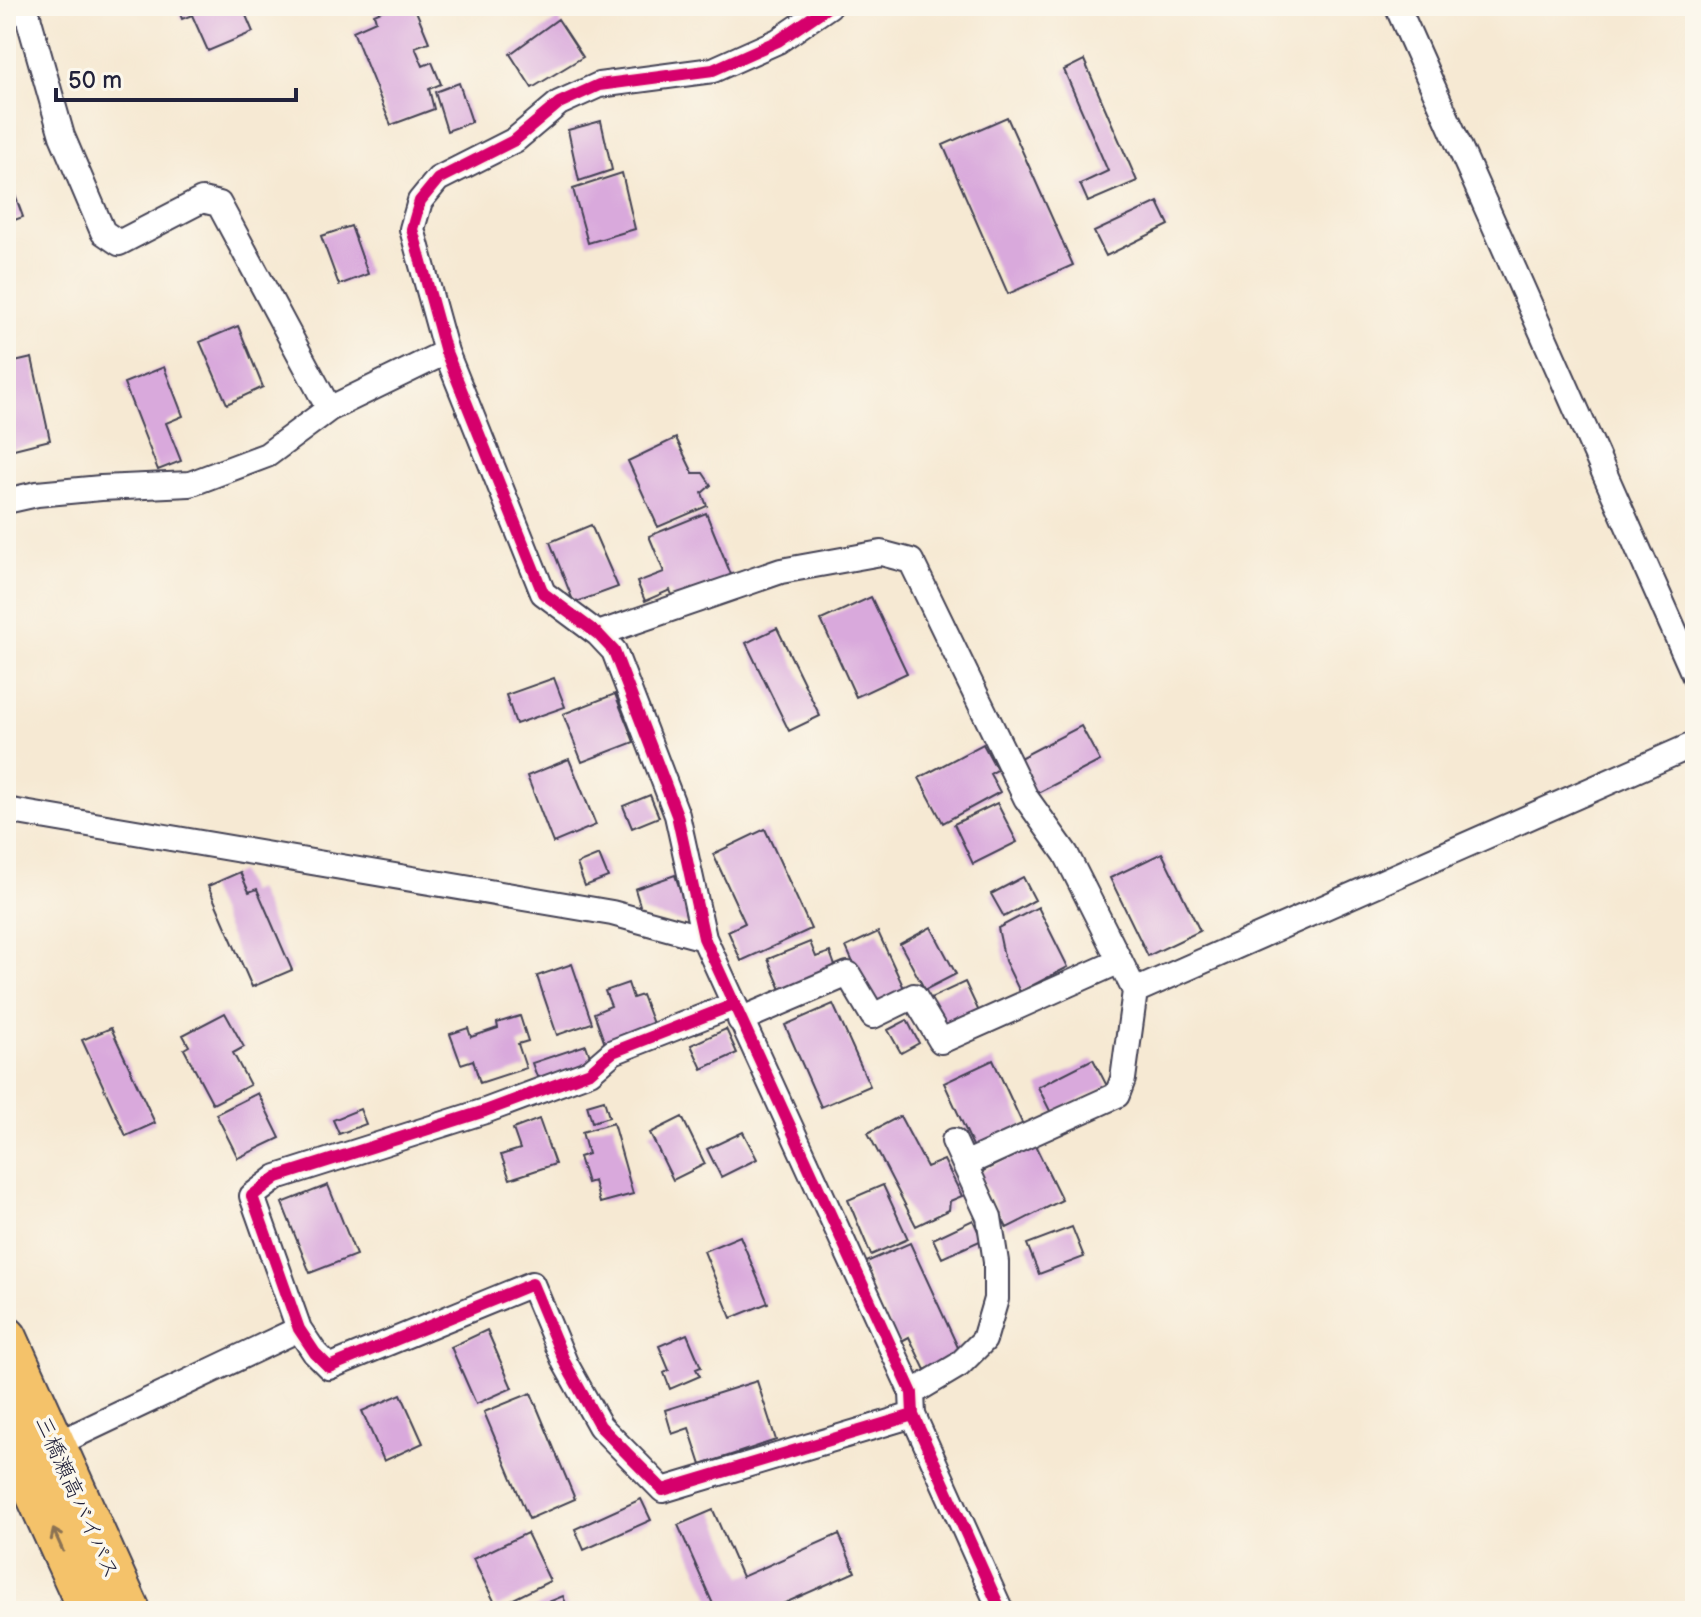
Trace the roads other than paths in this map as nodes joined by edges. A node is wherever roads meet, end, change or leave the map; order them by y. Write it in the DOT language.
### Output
graph roads {
  1 [pos="829,6"];
  2 [pos="1397,6"];
  3 [pos="28,7"];
  4 [pos="446,352"];
  5 [pos="329,409"];
  6 [pos="6,501"];
  7 [pos="598,634"];
  8 [pos="1695,677"];
  9 [pos="1695,744"];
  10 [pos="6,810"];
  11 [pos="704,938"];
  12 [pos="1120,961"];
  13 [pos="1135,991"];
  14 [pos="736,1012"];
  15 [pos="954,1141"];
  16 [pos="965,1164"];
  17 [pos="299,1329"];
  18 [pos="6,1338"];
  19 [pos="912,1404"];
  20 [pos="22,1451"];
  21 [pos="90,1611"];
  22 [pos="129,1611"];
  23 [pos="1001,1611"];
  1 -- 4 [label="street"];
  2 -- 8 [label="street"];
  3 -- 5 [label="street"];
  4 -- 5 [label="street"];
  4 -- 7 [label="street"];
  5 -- 6 [label="street"];
  7 -- 11 [label="street"];
  7 -- 12 [label="street"];
  9 -- 13 [label="street"];
  10 -- 11 [label="street"];
  11 -- 14 [label="street"];
  12 -- 13 [label="street"];
  12 -- 14 [label="street"];
  13 -- 16 [label="street"];
  14 -- 17 [label="street"];
  14 -- 19 [label="street"];
  15 -- 16 [label="street"];
  16 -- 19 [label="street"];
  17 -- 19 [label="street"];
  17 -- 20 [label="street"];
  18 -- 20 [label="highway, 三橋瀬高バイパス"];
  19 -- 23 [label="street"];
  21 -- 20 [label="highway, 三橋瀬高バイパス, one-way"];
  20 -- 22 [label="highway, 三橋瀬高バイパス"];
}
